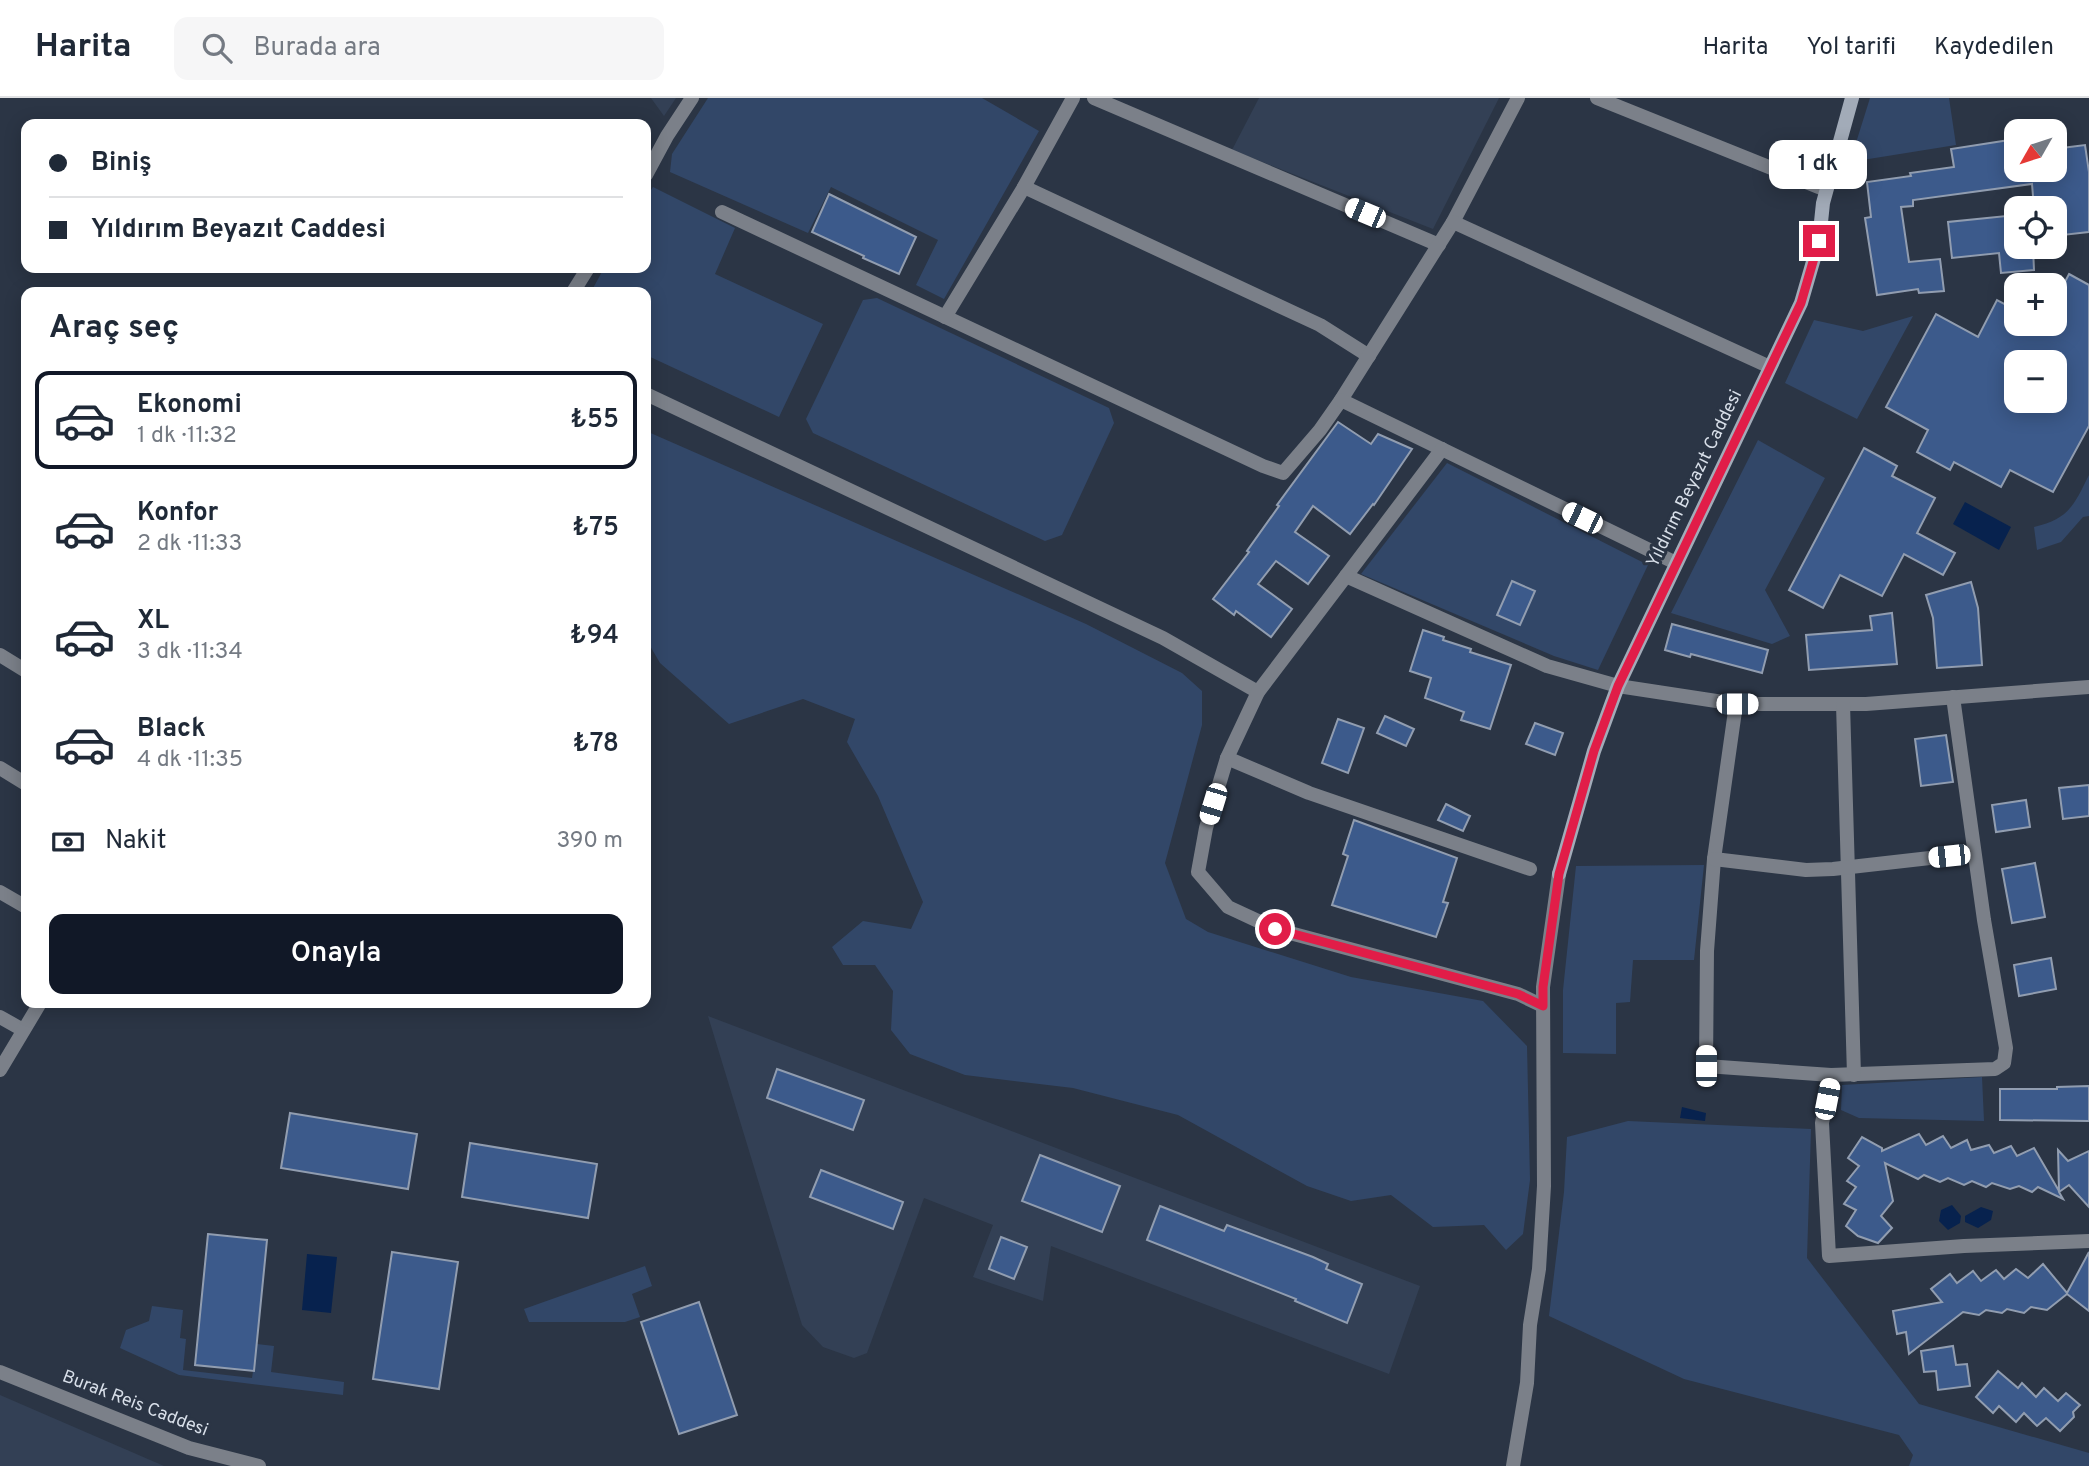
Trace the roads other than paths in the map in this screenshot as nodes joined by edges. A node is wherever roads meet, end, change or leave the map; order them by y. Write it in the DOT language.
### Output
graph roads {
  1 [pos="692,98"];
  2 [pos="1073,98"];
  3 [pos="1094,98"];
  4 [pos="1518,98"];
  5 [pos="1597,98"];
  6 [pos="1852,98"];
  7 [pos="651,166"];
  8 [pos="1024,187"];
  9 [pos="1826,190"];
  10 [pos="722,212"];
  11 [pos="1453,222"];
  12 [pos="1439,245"];
  13 [pos="945,317"];
  14 [pos="1369,356"];
  15 [pos="1770,367"];
  16 [pos="651,396"];
  17 [pos="1341,400"];
  18 [pos="1442,449"];
  19 [pos="1676,564"];
  20 [pos="1346,576"];
  21 [pos="0,656"];
  22 [pos="21,668"];
  23 [pos="1618,686"];
  24 [pos="2089,687"];
  25 [pos="1258,692"];
  26 [pos="1953,697"];
  27 [pos="1737,704"];
  28 [pos="1843,704"];
  29 [pos="1227,758"];
  30 [pos="0,768"];
  31 [pos="21,780"];
  32 [pos="1974,853"];
  33 [pos="1714,859"];
  34 [pos="1848,867"];
  35 [pos="1530,869"];
  36 [pos="0,892"];
  37 [pos="21,904"];
  38 [pos="1543,1006"];
  39 [pos="37,1008"];
  40 [pos="0,1017"];
  41 [pos="23,1030"];
  42 [pos="0,1070"];
  43 [pos="1831,1074"];
  44 [pos="1854,1074"];
  45 [pos="2089,1241"];
  46 [pos="0,1372"];
  47 [pos="259,1466"];
  48 [pos="1513,1466"];
  1 -- 7 [label="street"];
  2 -- 8 [label="street"];
  3 -- 12 [label="street"];
  4 -- 11 [label="street"];
  5 -- 9 [label="street"];
  6 -- 9 [label="street, Yıldırım Beyazıt Caddesi"];
  8 -- 13 [label="street"];
  8 -- 14 [label="street"];
  9 -- 15 [label="street, Yıldırım Beyazıt Caddesi"];
  10 -- 13 [label="street"];
  11 -- 12 [label="street"];
  11 -- 15 [label="street"];
  12 -- 14 [label="street"];
  13 -- 17 [label="street"];
  14 -- 17 [label="street"];
  15 -- 19 [label="street, Yıldırım Beyazıt Caddesi"];
  16 -- 25 [label="street"];
  17 -- 18 [label="street"];
  18 -- 19 [label="street"];
  18 -- 20 [label="street"];
  19 -- 23 [label="street, Yıldırım Beyazıt Caddesi"];
  20 -- 23 [label="street"];
  20 -- 25 [label="street"];
  21 -- 22 [label="street"];
  23 -- 27 [label="street"];
  23 -- 38 [label="street, Yıldırım Beyazıt Caddesi"];
  24 -- 26 [label="street"];
  25 -- 29 [label="street"];
  26 -- 28 [label="street"];
  26 -- 32 [label="street"];
  27 -- 28 [label="street"];
  27 -- 33 [label="street"];
  28 -- 34 [label="street"];
  29 -- 35 [label="street"];
  29 -- 38 [label="street"];
  30 -- 31 [label="street"];
  32 -- 34 [label="street"];
  32 -- 44 [label="street"];
  33 -- 34 [label="street"];
  33 -- 43 [label="street"];
  34 -- 44 [label="street"];
  36 -- 37 [label="street"];
  38 -- 48 [label="street"];
  39 -- 41 [label="street"];
  40 -- 41 [label="street"];
  41 -- 42 [label="street"];
  43 -- 44 [label="street"];
  43 -- 45 [label="street"];
  46 -- 47 [label="street, Burak Reis Caddesi"];
}
